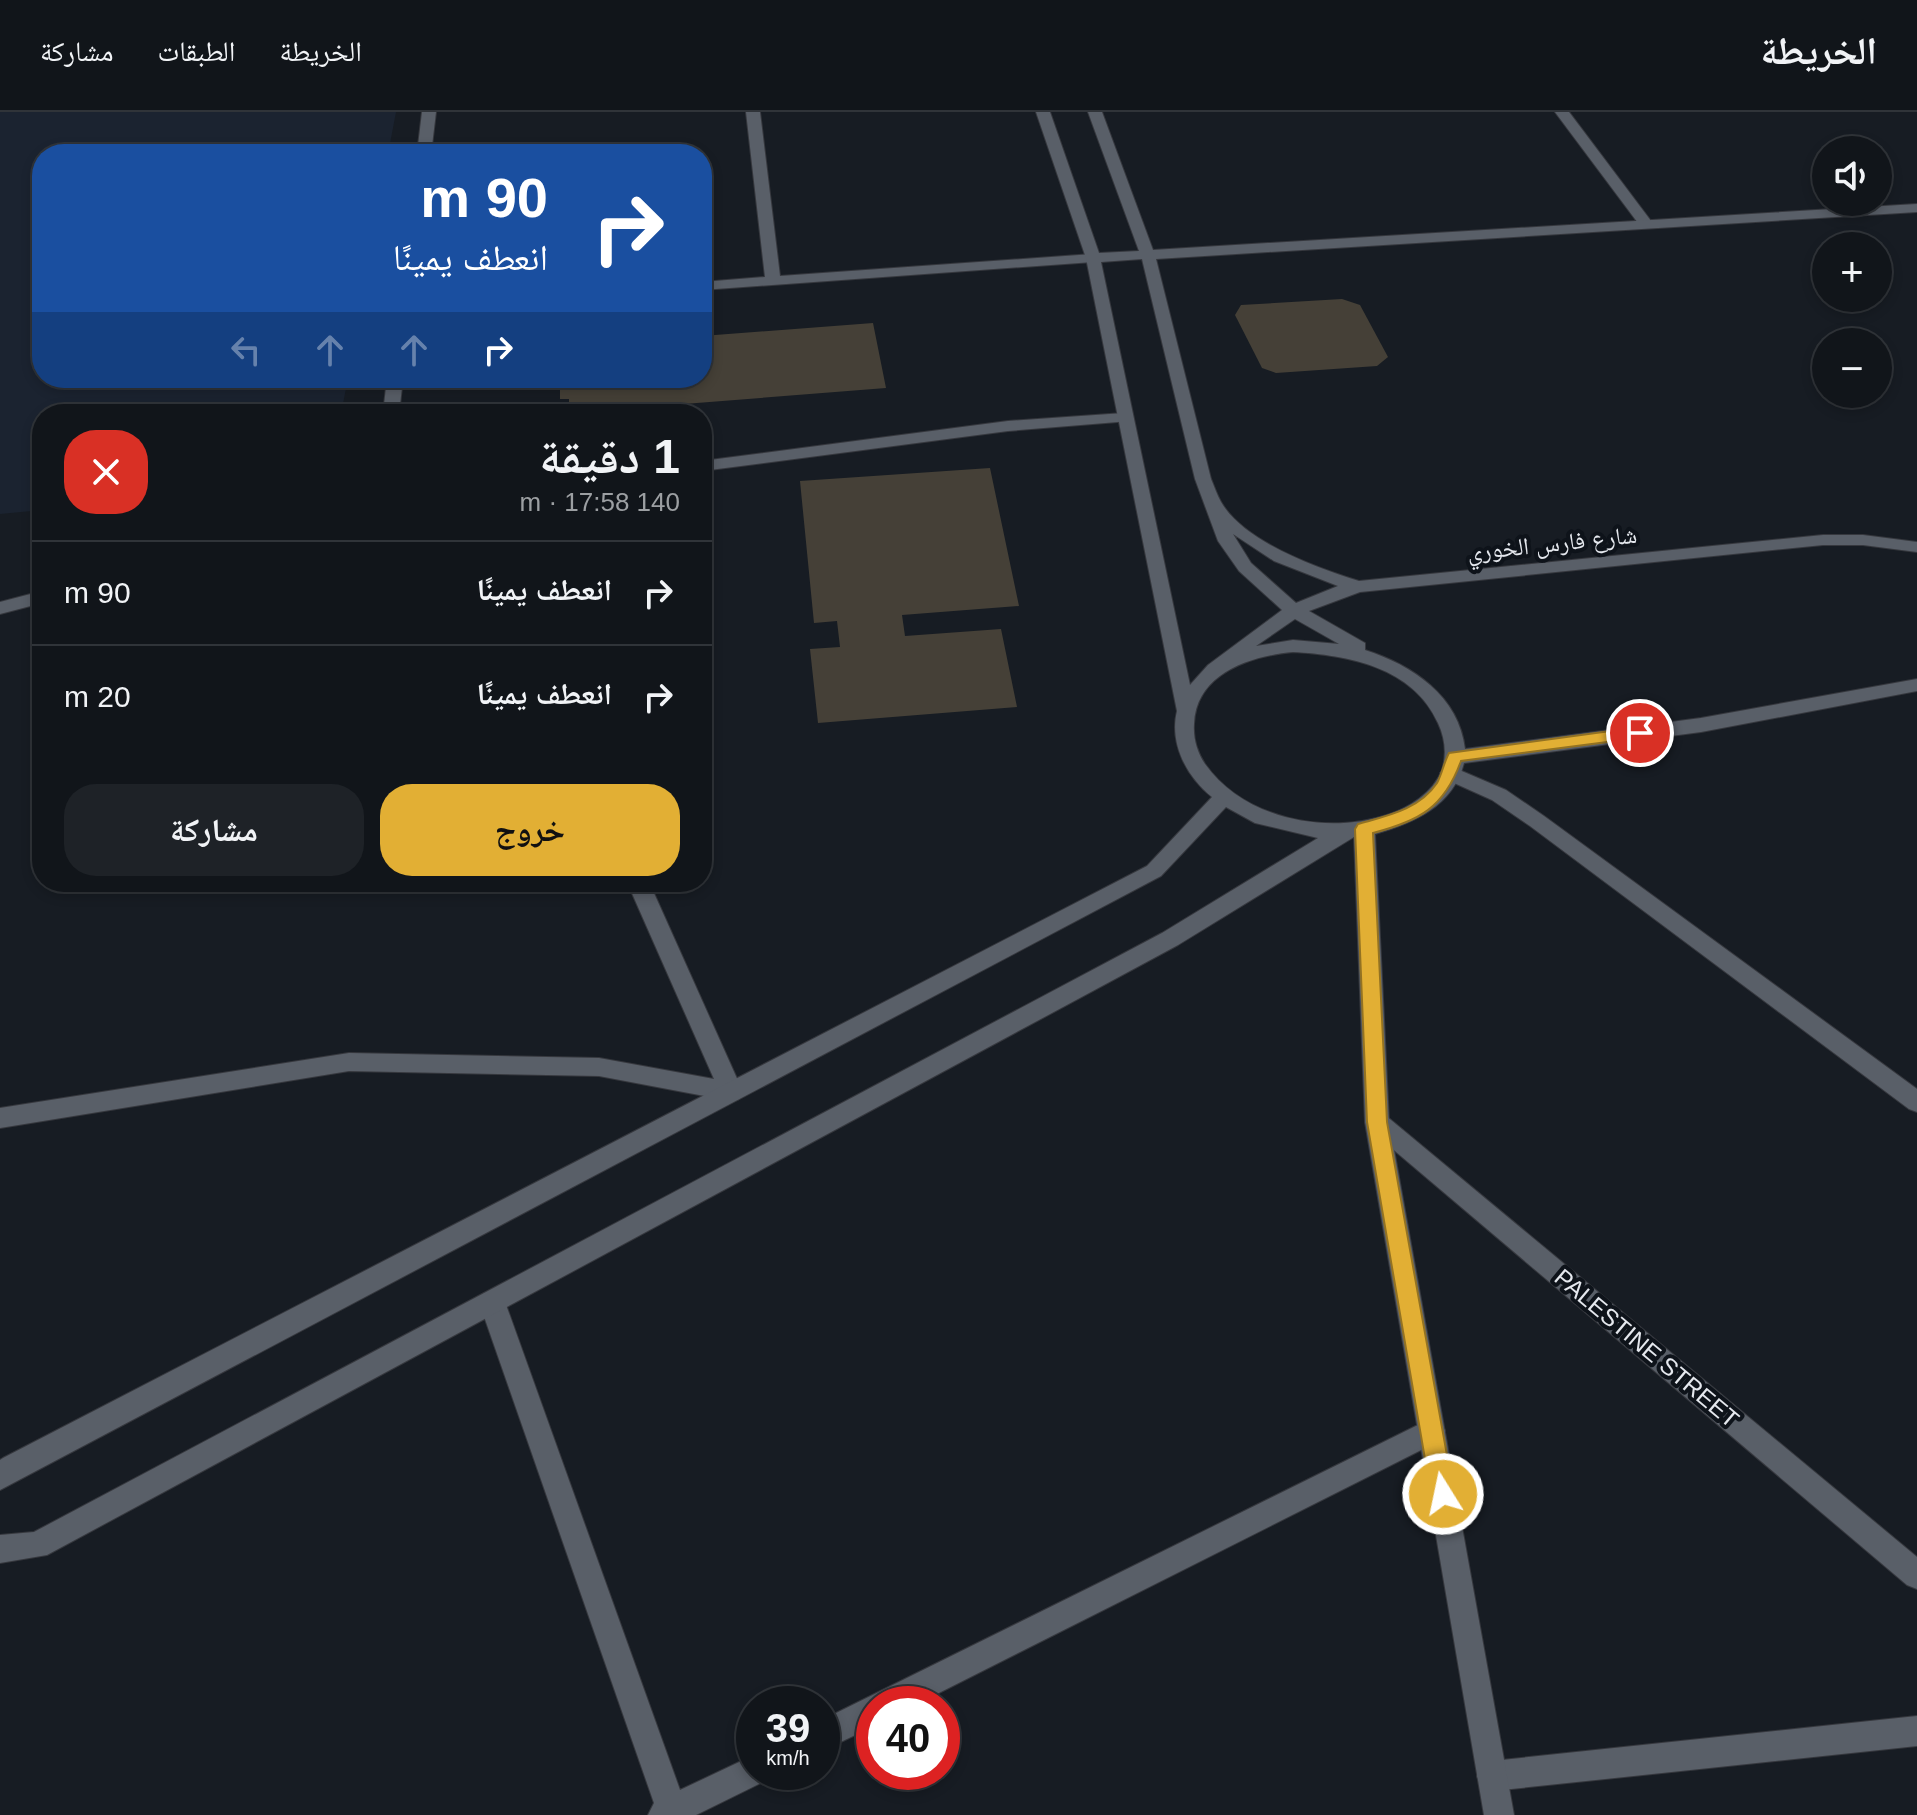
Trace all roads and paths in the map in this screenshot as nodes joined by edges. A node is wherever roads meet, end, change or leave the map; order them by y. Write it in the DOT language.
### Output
graph roads {
  1 [pos="429,112"];
  2 [pos="753,112"];
  3 [pos="1043,112"];
  4 [pos="1095,112"];
  5 [pos="1562,112"];
  6 [pos="425,144"];
  7 [pos="1917,208"];
  8 [pos="1646,224"];
  9 [pos="1148,255"];
  10 [pos="1093,258"];
  11 [pos="773,280"];
  12 [pos="712,285"];
  13 [pos="1124,418"];
  14 [pos="712,465"];
  15 [pos="1209,500"];
  16 [pos="1917,547"];
  17 [pos="1360,586"];
  18 [pos="32,600"];
  19 [pos="0,608"];
  20 [pos="1292,609"];
  21 [pos="1387,664"];
  22 [pos="1215,669"];
  23 [pos="1917,685"];
  24 [pos="1185,709"];
  25 [pos="1452,765"];
  26 [pos="1225,796"];
  27 [pos="1354,830"];
  28 [pos="642,892"];
  29 [pos="731,1092"];
  30 [pos="1917,1102"];
  31 [pos="0,1118"];
  32 [pos="1377,1122"];
  33 [pos="492,1302"];
  34 [pos="1432,1431"];
  35 [pos="0,1477"];
  36 [pos="0,1549"];
  37 [pos="1917,1575"];
  38 [pos="922,1686"];
  39 [pos="1917,1731"];
  40 [pos="1492,1776"];
  41 [pos="736,1779"];
  42 [pos="670,1813"];
  43 [pos="1499,1815"];
  1 -- 6 [label="street"];
  2 -- 11 [label="street"];
  3 -- 10 [label="street"];
  4 -- 9 [label="street"];
  5 -- 8 [label="street"];
  7 -- 8 [label="street"];
  8 -- 9 [label="street"];
  9 -- 10 [label="street"];
  9 -- 15 [label="street"];
  10 -- 11 [label="street"];
  10 -- 13 [label="street"];
  11 -- 12 [label="street"];
  13 -- 14 [label="street"];
  13 -- 24 [label="street"];
  15 -- 17 [label="street"];
  15 -- 20 [label="street"];
  16 -- 17 [label="street, شارع فارس الخوري"];
  17 -- 20 [label="street, شارع فارس الخوري"];
  18 -- 19 [label="street"];
  20 -- 21 [label="street"];
  20 -- 22 [label="street, شارع فارس الخوري"];
  21 -- 22 [label="street"];
  21 -- 25 [label="street"];
  22 -- 24 [label="street"];
  23 -- 25 [label="street"];
  24 -- 26 [label="street"];
  25 -- 27 [label="street"];
  25 -- 30 [label="street"];
  26 -- 27 [label="street"];
  26 -- 29 [label="street"];
  27 -- 32 [label="street"];
  27 -- 33 [label="street"];
  28 -- 29 [label="street"];
  29 -- 31 [label="street"];
  29 -- 35 [label="street"];
  32 -- 34 [label="street"];
  32 -- 37 [label="street, PALESTINE STREET"];
  33 -- 36 [label="street"];
  33 -- 42 [label="street"];
  34 -- 38 [label="street"];
  34 -- 40 [label="street"];
  39 -- 40 [label="street"];
  40 -- 43 [label="street"];
  41 -- 42 [label="street"];
}
